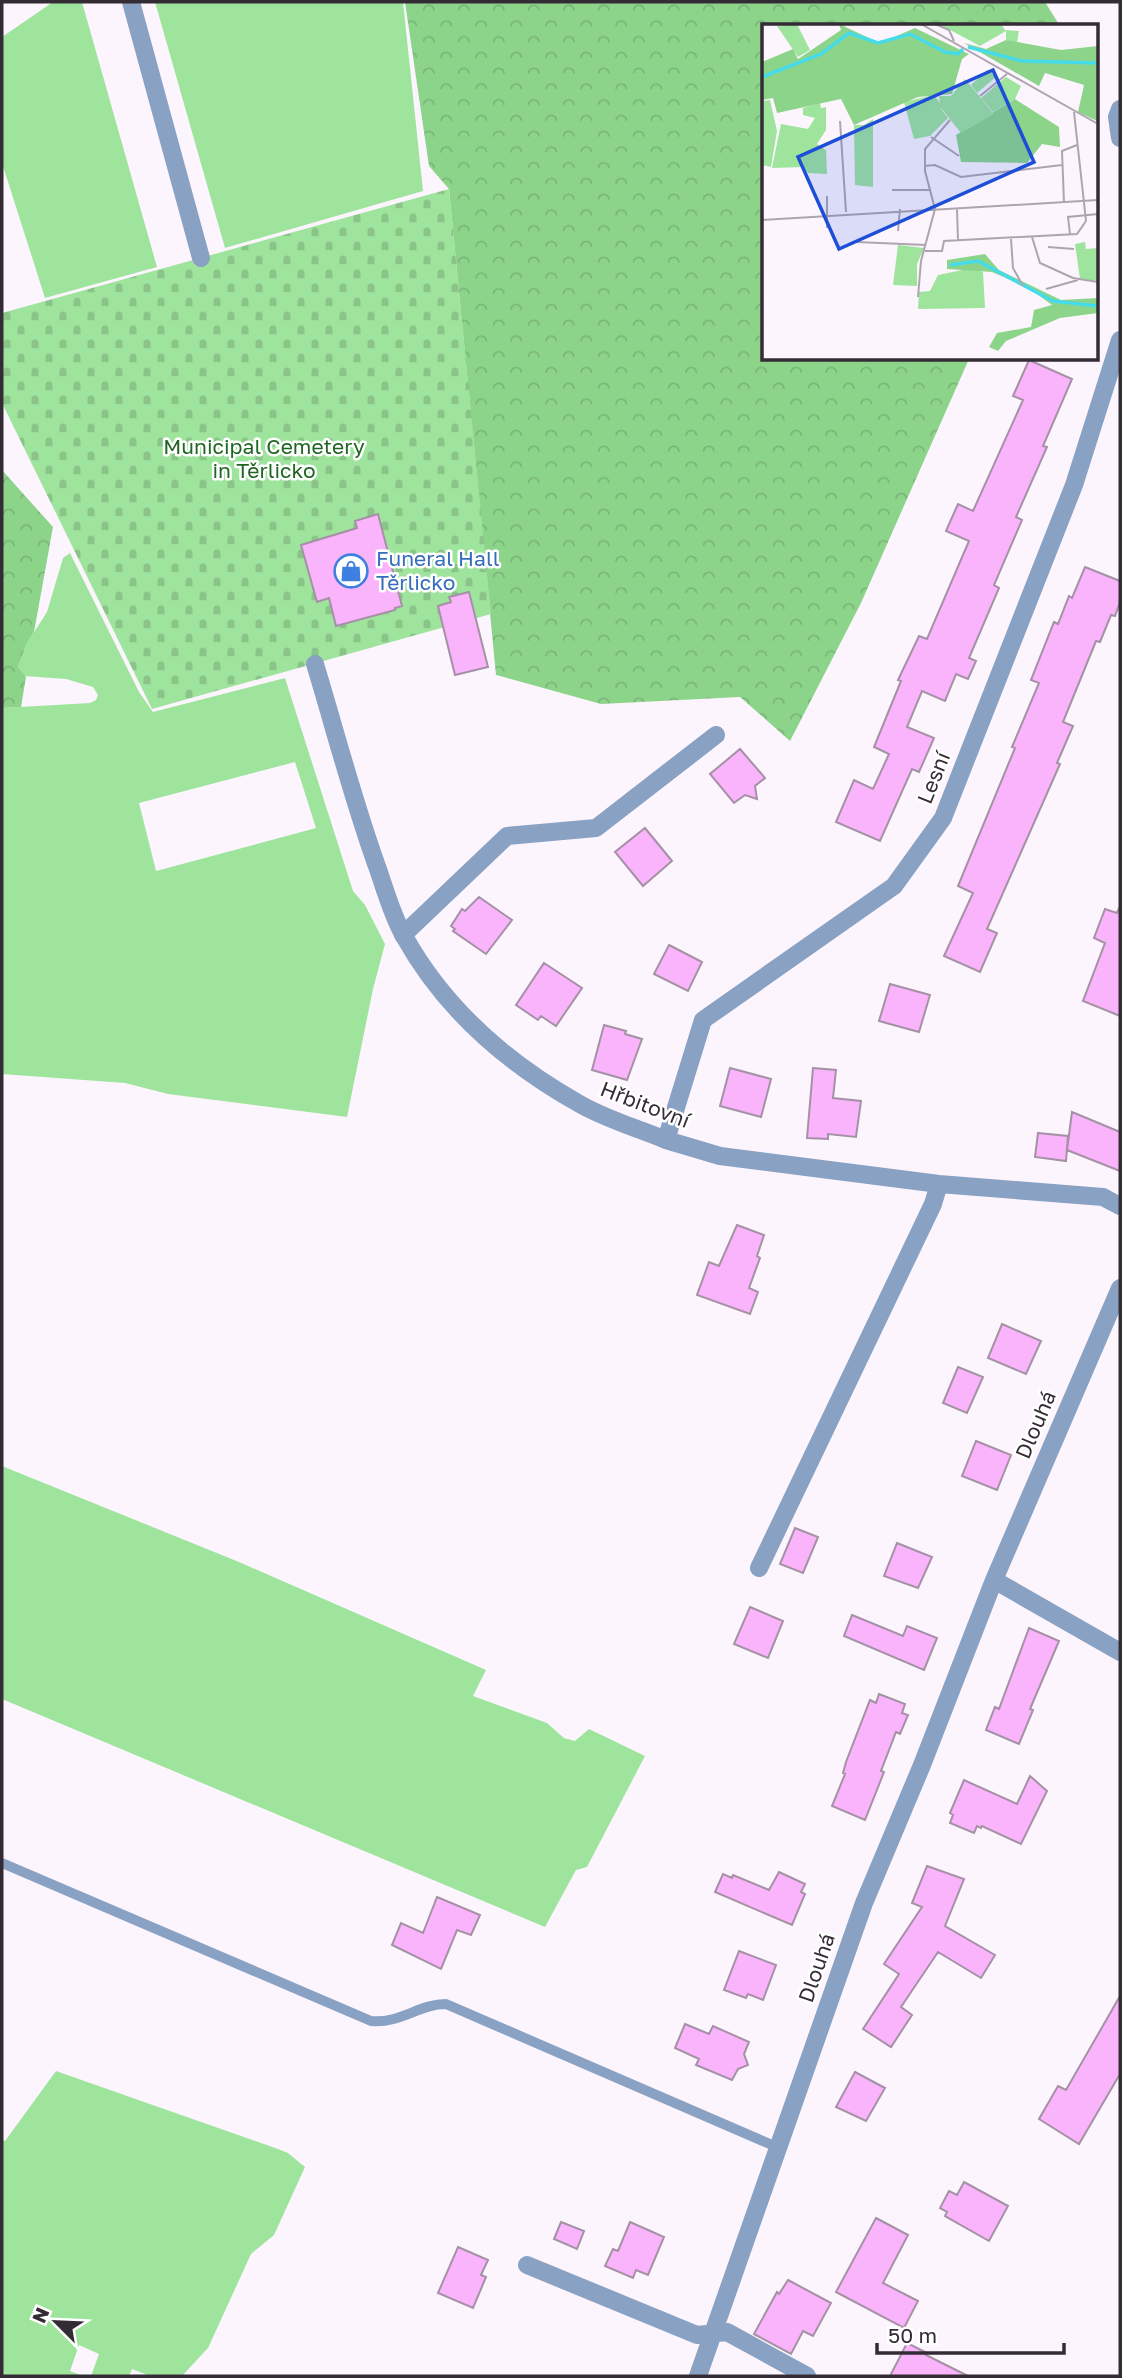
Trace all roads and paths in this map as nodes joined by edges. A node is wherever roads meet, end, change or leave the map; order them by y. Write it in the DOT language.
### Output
graph roads {
  1 [pos="131,2"];
  2 [pos="1120,109"];
  3 [pos="1120,138"];
  4 [pos="201,258"];
  5 [pos="1120,340"];
  6 [pos="315,664"];
  7 [pos="716,735"];
  8 [pos="403,935"];
  9 [pos="666,1140"];
  10 [pos="939,1184"];
  11 [pos="1120,1206"];
  12 [pos="1120,1288"];
  13 [pos="759,1567"];
  14 [pos="994,1580"];
  15 [pos="1120,1652"];
  16 [pos="2,1863"];
  17 [pos="779,2148"];
  18 [pos="527,2265"];
  19 [pos="713,2334"];
  20 [pos="698,2376"];
  21 [pos="807,2376"];
  1 -- 4 [label="street"];
  2 -- 3 [label="street"];
  5 -- 9 [label="street, Lesní"];
  6 -- 8 [label="street, Hřbitovní"];
  7 -- 8 [label="street"];
  8 -- 9 [label="street, Hřbitovní"];
  9 -- 10 [label="street, Hřbitovní"];
  10 -- 11 [label="street, Hřbitovní"];
  10 -- 13 [label="street"];
  12 -- 14 [label="street, Dlouhá"];
  14 -- 15 [label="street"];
  14 -- 17 [label="street, Dlouhá"];
  16 -- 17 [label="lane"];
  17 -- 19 [label="street, Dlouhá"];
  18 -- 19 [label="street"];
  19 -- 20 [label="street, Dlouhá"];
  19 -- 21 [label="street"];
}
